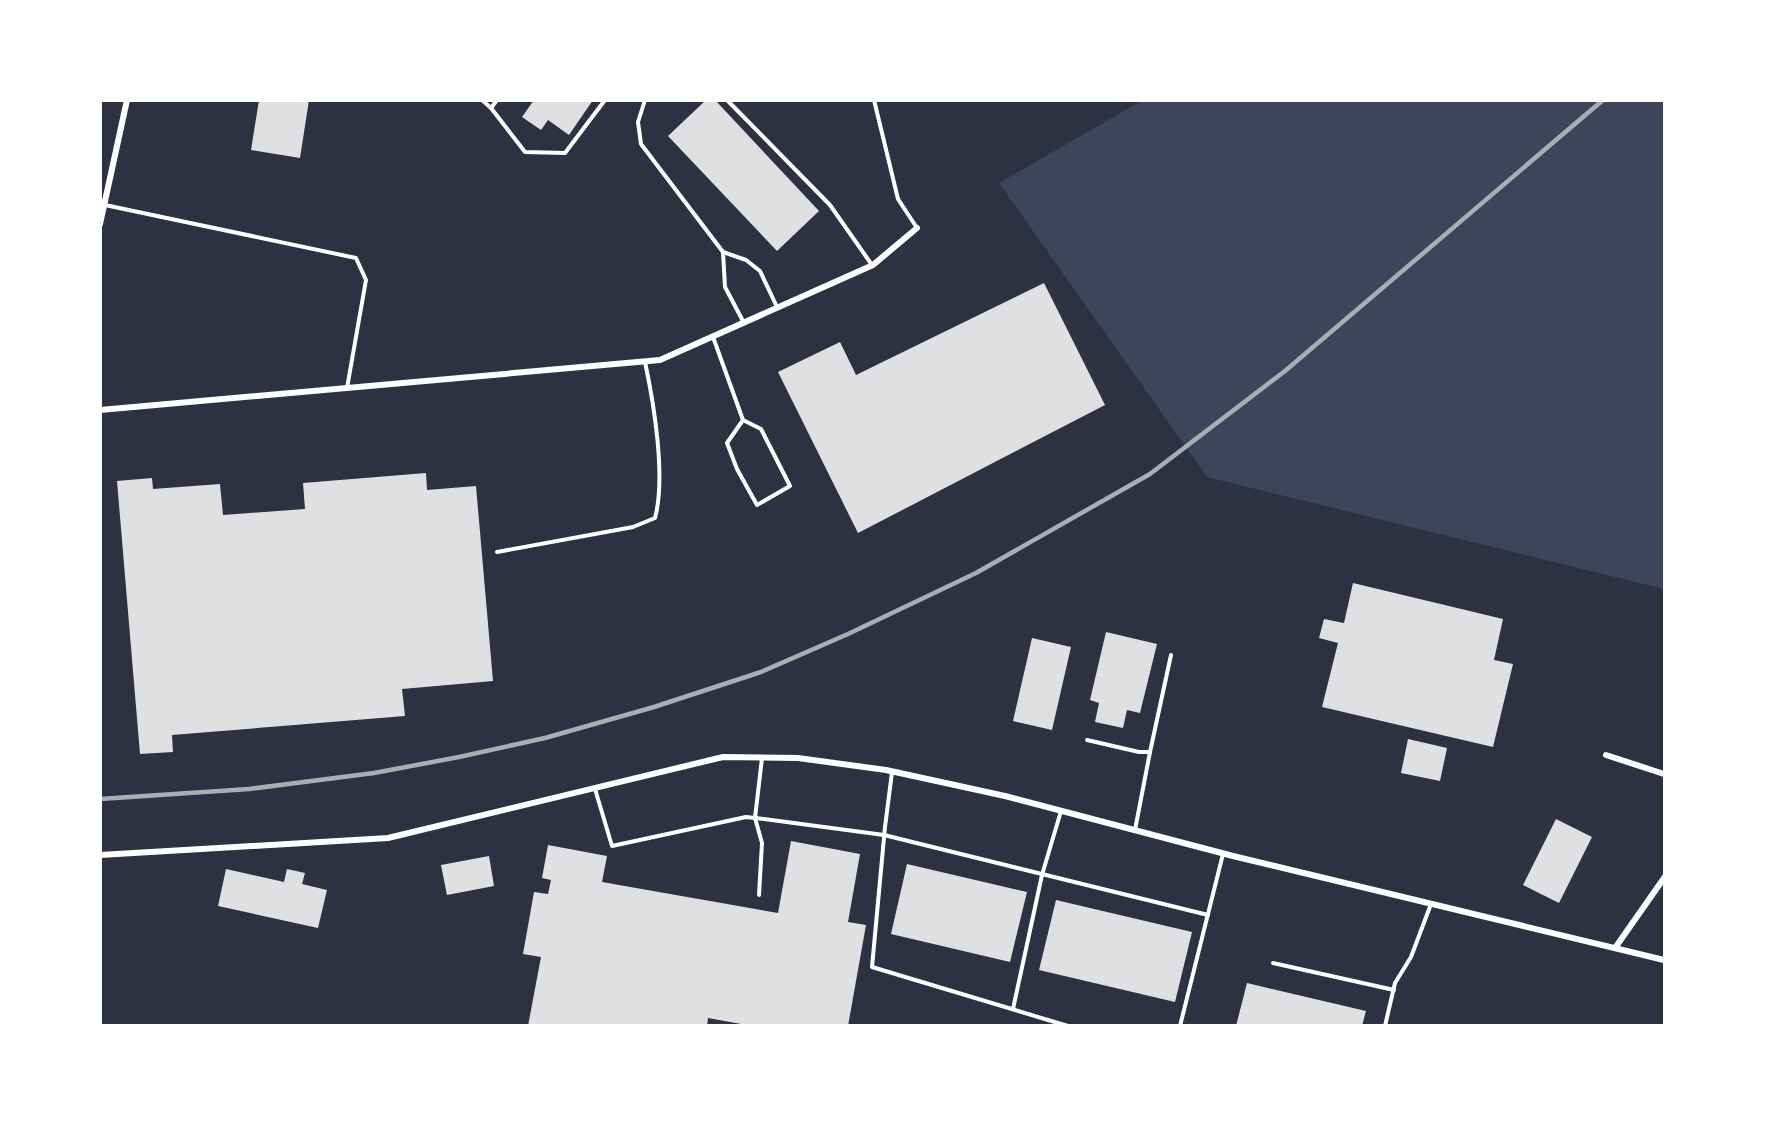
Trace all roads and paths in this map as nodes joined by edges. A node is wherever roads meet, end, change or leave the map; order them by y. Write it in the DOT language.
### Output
graph roads {
  1 [pos="127,100"];
  2 [pos="482,100"];
  3 [pos="497,100"];
  4 [pos="605,100"];
  5 [pos="645,100"];
  6 [pos="727,100"];
  7 [pos="874,100"];
  8 [pos="491,108"];
  9 [pos="104,200"];
  10 [pos="100,224"];
  11 [pos="916,228"];
  12 [pos="723,252"];
  13 [pos="873,265"];
  14 [pos="778,308"];
  15 [pos="744,322"];
  16 [pos="713,336"];
  17 [pos="645,361"];
  18 [pos="347,389"];
  19 [pos="100,410"];
  20 [pos="743,420"];
  21 [pos="497,552"];
  22 [pos="1171,655"];
  23 [pos="1087,740"];
  24 [pos="1150,752"];
  25 [pos="1606,755"];
  26 [pos="762,758"];
  27 [pos="892,772"];
  28 [pos="1665,774"];
  29 [pos="595,788"];
  30 [pos="1061,811"];
  31 [pos="755,818"];
  32 [pos="1135,830"];
  33 [pos="884,835"];
  34 [pos="1223,854"];
  35 [pos="100,855"];
  36 [pos="1042,875"];
  37 [pos="1665,878"];
  38 [pos="759,896"];
  39 [pos="1431,904"];
  40 [pos="1208,915"];
  41 [pos="1615,948"];
  42 [pos="1664,960"];
  43 [pos="1273,963"];
  44 [pos="1394,990"];
  45 [pos="1013,1009"];
  46 [pos="1068,1026"];
  47 [pos="1180,1026"];
  48 [pos="1385,1026"];
  1 -- 9 [label="street"];
  2 -- 8 [label="lane"];
  3 -- 8 [label="lane"];
  4 -- 8 [label="lane"];
  5 -- 12 [label="lane"];
  6 -- 13 [label="lane"];
  7 -- 11 [label="lane"];
  9 -- 10 [label="street"];
  9 -- 18 [label="lane"];
  11 -- 13 [label="street"];
  12 -- 14 [label="lane"];
  12 -- 15 [label="lane"];
  13 -- 14 [label="street"];
  14 -- 15 [label="street"];
  15 -- 16 [label="street"];
  16 -- 17 [label="street"];
  16 -- 20 [label="lane"];
  17 -- 18 [label="street"];
  17 -- 21 [label="lane"];
  18 -- 19 [label="street"];
  20 -- 20 [label="lane"];
  22 -- 24 [label="lane"];
  23 -- 24 [label="lane"];
  24 -- 32 [label="lane"];
  25 -- 28 [label="street"];
  26 -- 27 [label="street"];
  26 -- 29 [label="street"];
  26 -- 31 [label="lane"];
  27 -- 30 [label="street"];
  27 -- 33 [label="lane"];
  29 -- 31 [label="lane"];
  29 -- 35 [label="street"];
  30 -- 32 [label="street"];
  30 -- 36 [label="lane"];
  31 -- 33 [label="lane"];
  31 -- 38 [label="lane"];
  32 -- 34 [label="street"];
  33 -- 36 [label="lane"];
  33 -- 45 [label="lane"];
  34 -- 39 [label="street"];
  34 -- 40 [label="lane"];
  36 -- 40 [label="lane"];
  36 -- 45 [label="lane"];
  37 -- 41 [label="street"];
  39 -- 41 [label="street"];
  39 -- 44 [label="lane"];
  40 -- 47 [label="lane"];
  41 -- 42 [label="street"];
  43 -- 44 [label="lane"];
  44 -- 48 [label="lane"];
  45 -- 46 [label="lane"];
}
